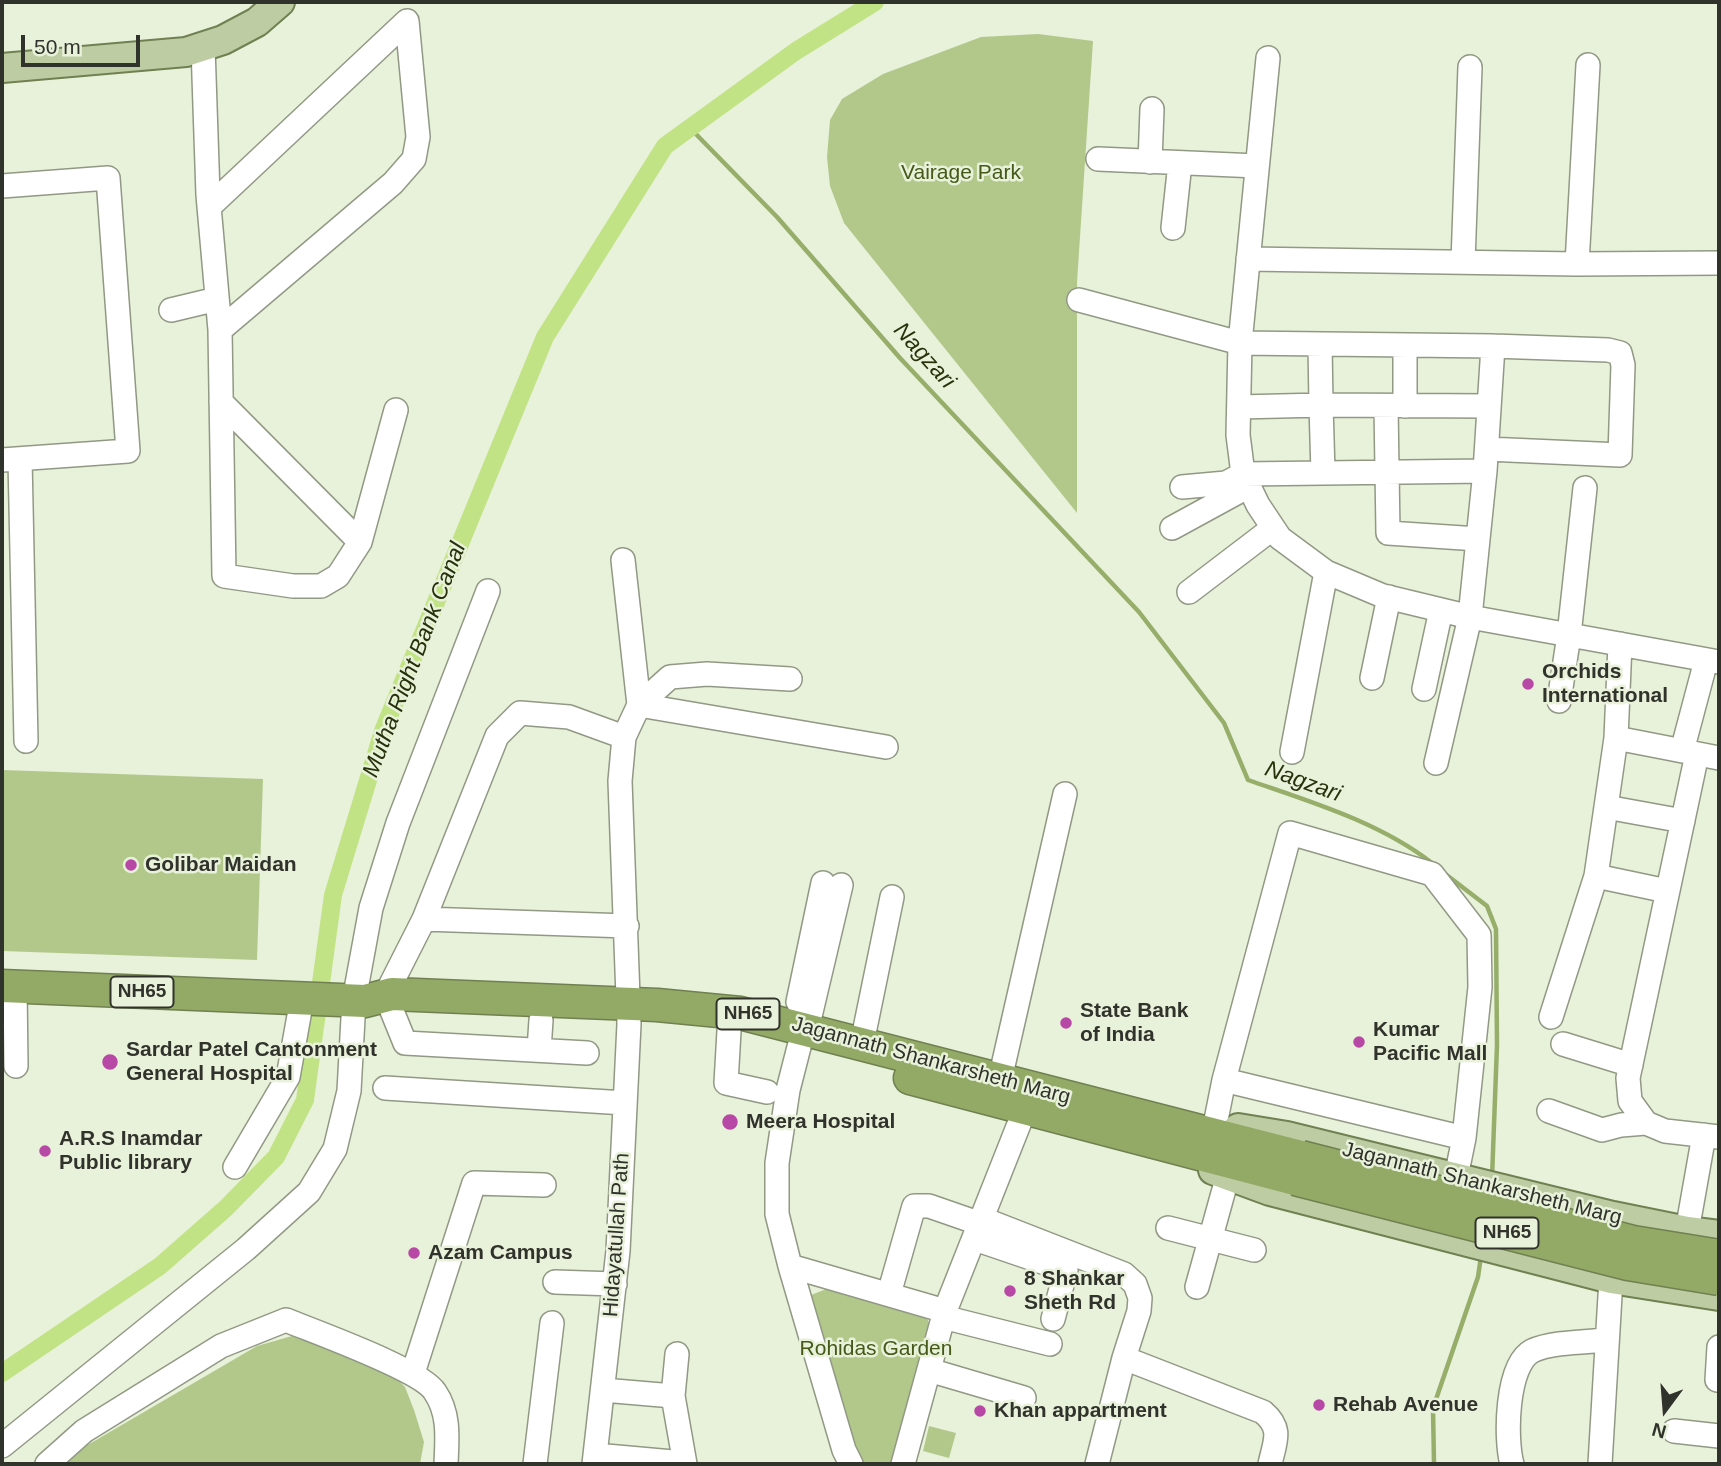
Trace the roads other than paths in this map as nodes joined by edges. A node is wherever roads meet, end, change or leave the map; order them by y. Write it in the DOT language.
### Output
graph roads {
  1 [pos="280,2"];
  2 [pos="406,11"];
  3 [pos="204,47"];
  4 [pos="1268,58"];
  5 [pos="1588,65"];
  6 [pos="1470,66"];
  7 [pos="2,68"];
  8 [pos="1152,109"];
  9 [pos="1098,159"];
  10 [pos="1150,162"];
  11 [pos="1180,163"];
  12 [pos="1257,166"];
  13 [pos="2,186"];
  14 [pos="209,207"];
  15 [pos="1172,228"];
  16 [pos="1248,259"];
  17 [pos="1463,262"];
  18 [pos="1719,263"];
  19 [pos="1577,264"];
  20 [pos="217,299"];
  21 [pos="1079,300"];
  22 [pos="171,310"];
  23 [pos="220,330"];
  24 [pos="1240,343"];
  25 [pos="1320,344"];
  26 [pos="1405,345"];
  27 [pos="1493,346"];
  28 [pos="221,402"];
  29 [pos="1321,405"];
  30 [pos="1396,406"];
  31 [pos="1489,406"];
  32 [pos="1238,407"];
  33 [pos="396,410"];
  34 [pos="11,459"];
  35 [pos="1486,460"];
  36 [pos="1386,472"];
  37 [pos="1323,473"];
  38 [pos="1246,480"];
  39 [pos="1181,487"];
  40 [pos="1586,488"];
  41 [pos="1172,528"];
  42 [pos="1273,528"];
  43 [pos="1478,540"];
  44 [pos="360,542"];
  45 [pos="624,560"];
  46 [pos="1326,572"];
  47 [pos="488,591"];
  48 [pos="1189,592"];
  49 [pos="1389,597"];
  50 [pos="1441,610"];
  51 [pos="1470,617"];
  52 [pos="1569,635"];
  53 [pos="1620,644"];
  54 [pos="1711,667"];
  55 [pos="790,678"];
  56 [pos="1372,678"];
  57 [pos="1424,689"];
  58 [pos="1559,701"];
  59 [pos="639,705"];
  60 [pos="624,737"];
  61 [pos="1616,738"];
  62 [pos="26,741"];
  63 [pos="886,747"];
  64 [pos="1292,752"];
  65 [pos="1700,754"];
  66 [pos="1436,762"];
  67 [pos="1065,794"];
  68 [pos="1606,807"];
  69 [pos="1683,821"];
  70 [pos="1596,876"];
  71 [pos="832,884"];
  72 [pos="1667,891"];
  73 [pos="892,897"];
  74 [pos="424,919"];
  75 [pos="627,926"];
  76 [pos="8,986"];
  77 [pos="291,998"];
  78 [pos="374,1002"];
  79 [pos="630,1014"];
  80 [pos="1551,1017"];
  81 [pos="735,1025"];
  82 [pos="800,1034"];
  83 [pos="540,1035"];
  84 [pos="862,1043"];
  85 [pos="1563,1044"];
  86 [pos="587,1053"];
  87 [pos="1631,1065"];
  88 [pos="16,1066"];
  89 [pos="1000,1079"];
  90 [pos="1224,1080"];
  91 [pos="385,1088"];
  92 [pos="767,1092"];
  93 [pos="625,1103"];
  94 [pos="1026,1110"];
  95 [pos="1549,1111"];
  96 [pos="1119,1121"];
  97 [pos="1646,1123"];
  98 [pos="1214,1125"];
  99 [pos="1711,1136"];
  100 [pos="1464,1138"];
  101 [pos="235,1167"];
  102 [pos="1298,1168"];
  103 [pos="1228,1175"];
  104 [pos="1467,1180"];
  105 [pos="544,1185"];
  106 [pos="980,1227"];
  107 [pos="1168,1228"];
  108 [pos="1678,1229"];
  109 [pos="1719,1235"];
  110 [pos="1210,1238"];
  111 [pos="1254,1250"];
  112 [pos="1719,1256"];
  113 [pos="790,1266"];
  114 [pos="1611,1279"];
  115 [pos="1719,1279"];
  116 [pos="555,1282"];
  117 [pos="615,1284"];
  118 [pos="1197,1287"];
  119 [pos="1662,1287"];
  120 [pos="889,1294"];
  121 [pos="1719,1296"];
  122 [pos="944,1314"];
  123 [pos="1053,1319"];
  124 [pos="552,1322"];
  125 [pos="1607,1340"];
  126 [pos="1050,1344"];
  127 [pos="1719,1347"];
  128 [pos="677,1354"];
  129 [pos="1124,1358"];
  130 [pos="934,1372"];
  131 [pos="413,1373"];
  132 [pos="1717,1380"];
  133 [pos="603,1390"];
  134 [pos="673,1396"];
  135 [pos="1024,1398"];
  136 [pos="1674,1431"];
  137 [pos="1719,1436"];
  138 [pos="2,1446"];
  139 [pos="910,1455"];
  140 [pos="595,1460"];
  141 [pos="47,1464"];
  142 [pos="446,1464"];
  143 [pos="535,1464"];
  144 [pos="685,1464"];
  145 [pos="851,1464"];
  146 [pos="1097,1464"];
  147 [pos="1270,1464"];
  148 [pos="1512,1464"];
  149 [pos="1600,1464"];
  1 -- 3 [label="main road"];
  2 -- 14 [label="street"];
  2 -- 23 [label="street"];
  3 -- 7 [label="main road"];
  3 -- 14 [label="street"];
  4 -- 12 [label="street"];
  5 -- 19 [label="street"];
  6 -- 17 [label="street"];
  8 -- 10 [label="street"];
  9 -- 10 [label="street"];
  10 -- 11 [label="street"];
  11 -- 12 [label="street"];
  11 -- 15 [label="street"];
  12 -- 16 [label="street"];
  13 -- 34 [label="street"];
  14 -- 20 [label="street"];
  16 -- 17 [label="street"];
  16 -- 24 [label="street"];
  17 -- 19 [label="street"];
  18 -- 19 [label="street"];
  20 -- 22 [label="street"];
  20 -- 23 [label="street"];
  21 -- 24 [label="street"];
  23 -- 28 [label="street"];
  24 -- 25 [label="street"];
  24 -- 32 [label="street"];
  25 -- 26 [label="street"];
  25 -- 29 [label="street"];
  26 -- 27 [label="street"];
  26 -- 30 [label="street"];
  27 -- 31 [label="street"];
  27 -- 35 [label="street"];
  28 -- 44 [label="street"];
  28 -- 44 [label="street"];
  29 -- 30 [label="street"];
  29 -- 32 [label="street"];
  29 -- 37 [label="street"];
  30 -- 31 [label="street"];
  30 -- 36 [label="street"];
  31 -- 35 [label="street"];
  32 -- 38 [label="street"];
  33 -- 44 [label="street"];
  34 -- 62 [label="street"];
  35 -- 36 [label="street"];
  35 -- 43 [label="street"];
  36 -- 37 [label="street"];
  36 -- 43 [label="street"];
  37 -- 38 [label="street"];
  38 -- 39 [label="street"];
  38 -- 41 [label="street"];
  38 -- 42 [label="street"];
  40 -- 52 [label="street"];
  42 -- 46 [label="street"];
  42 -- 48 [label="street"];
  43 -- 51 [label="street"];
  45 -- 59 [label="street"];
  46 -- 49 [label="street"];
  46 -- 64 [label="street"];
  47 -- 78 [label="street"];
  49 -- 50 [label="street"];
  49 -- 56 [label="street"];
  50 -- 51 [label="street"];
  50 -- 57 [label="street"];
  51 -- 52 [label="street"];
  51 -- 66 [label="street"];
  52 -- 53 [label="street"];
  52 -- 58 [label="street"];
  53 -- 54 [label="street"];
  53 -- 61 [label="street"];
  54 -- 65 [label="street"];
  55 -- 59 [label="street"];
  59 -- 60 [label="street, Hidayatullah Path"];
  59 -- 63 [label="street"];
  60 -- 74 [label="street"];
  60 -- 75 [label="street, Hidayatullah Path"];
  61 -- 65 [label="street"];
  61 -- 68 [label="street"];
  65 -- 69 [label="street"];
  67 -- 89 [label="street"];
  68 -- 69 [label="street"];
  68 -- 70 [label="street"];
  69 -- 72 [label="street"];
  70 -- 72 [label="street"];
  70 -- 80 [label="street"];
  71 -- 82 [label="street"];
  72 -- 87 [label="street"];
  73 -- 84 [label="street"];
  74 -- 75 [label="street"];
  74 -- 78 [label="street"];
  75 -- 79 [label="street, Hidayatullah Path"];
  76 -- 77 [label="highway, Jagannath Shankarsheth Marg / NH65"];
  76 -- 88 [label="street"];
  77 -- 78 [label="highway, Jagannath Shankarsheth Marg / NH65"];
  77 -- 101 [label="street"];
  78 -- 79 [label="highway, Jagannath Shankarsheth Marg / NH65"];
  78 -- 83 [label="highway, Jagannath Shankarsheth Marg / NH65"];
  78 -- 138 [label="street"];
  79 -- 81 [label="highway, Jagannath Shankarsheth Marg / NH65"];
  79 -- 83 [label="highway, Jagannath Shankarsheth Marg / NH65"];
  79 -- 93 [label="street, Hidayatullah Path"];
  81 -- 82 [label="highway, Jagannath Shankarsheth Marg / NH65"];
  81 -- 92 [label="street"];
  82 -- 84 [label="highway, Jagannath Shankarsheth Marg / NH65"];
  82 -- 94 [label="highway, Jagannath Shankarsheth Marg / NH65"];
  82 -- 113 [label="street"];
  83 -- 86 [label="street"];
  84 -- 89 [label="highway, Jagannath Shankarsheth Marg / NH65"];
  85 -- 87 [label="street"];
  87 -- 97 [label="street"];
  89 -- 96 [label="highway, Jagannath Shankarsheth Marg / NH65"];
  90 -- 98 [label="street"];
  90 -- 100 [label="street"];
  90 -- 100 [label="street"];
  91 -- 93 [label="street"];
  93 -- 117 [label="street, Hidayatullah Path"];
  94 -- 96 [label="highway, Jagannath Shankarsheth Marg / NH65"];
  94 -- 106 [label="street"];
  95 -- 97 [label="street"];
  96 -- 98 [label="main road, Jagannath Shankarsheth Marg"];
  96 -- 102 [label="highway, Jagannath Shankarsheth Marg / NH65"];
  96 -- 103 [label="main road, Jagannath Shankarsheth Marg"];
  97 -- 99 [label="street"];
  98 -- 104 [label="main road, Jagannath Shankarsheth Marg"];
  99 -- 108 [label="street"];
  100 -- 104 [label="street"];
  102 -- 112 [label="highway, NH65, bridge"];
  102 -- 115 [label="highway, NH65, bridge"];
  103 -- 110 [label="street"];
  103 -- 114 [label="main road, Jagannath Shankarsheth Marg"];
  104 -- 108 [label="main road, Jagannath Shankarsheth Marg"];
  105 -- 131 [label="street"];
  106 -- 120 [label="street"];
  106 -- 122 [label="street"];
  106 -- 123 [label="street"];
  106 -- 129 [label="street"];
  107 -- 110 [label="street"];
  108 -- 109 [label="main road, Jagannath Shankarsheth Marg"];
  108 -- 119 [label="main road"];
  110 -- 111 [label="street"];
  110 -- 118 [label="street"];
  113 -- 120 [label="street"];
  113 -- 145 [label="street"];
  114 -- 119 [label="main road, Jagannath Shankarsheth Marg"];
  114 -- 125 [label="street"];
  116 -- 117 [label="street"];
  117 -- 133 [label="street, Hidayatullah Path"];
  119 -- 121 [label="main road, Jagannath Shankarsheth Marg"];
  120 -- 122 [label="street"];
  122 -- 126 [label="street"];
  122 -- 130 [label="street"];
  124 -- 143 [label="street"];
  125 -- 148 [label="street"];
  125 -- 149 [label="street"];
  127 -- 132 [label="street"];
  128 -- 134 [label="street"];
  129 -- 146 [label="street"];
  129 -- 147 [label="street"];
  130 -- 135 [label="street"];
  130 -- 139 [label="street"];
  131 -- 141 [label="street"];
  131 -- 142 [label="street"];
  133 -- 134 [label="street"];
  133 -- 140 [label="street, Hidayatullah Path"];
  134 -- 144 [label="street"];
  136 -- 137 [label="street"];
  140 -- 144 [label="street"];
}
